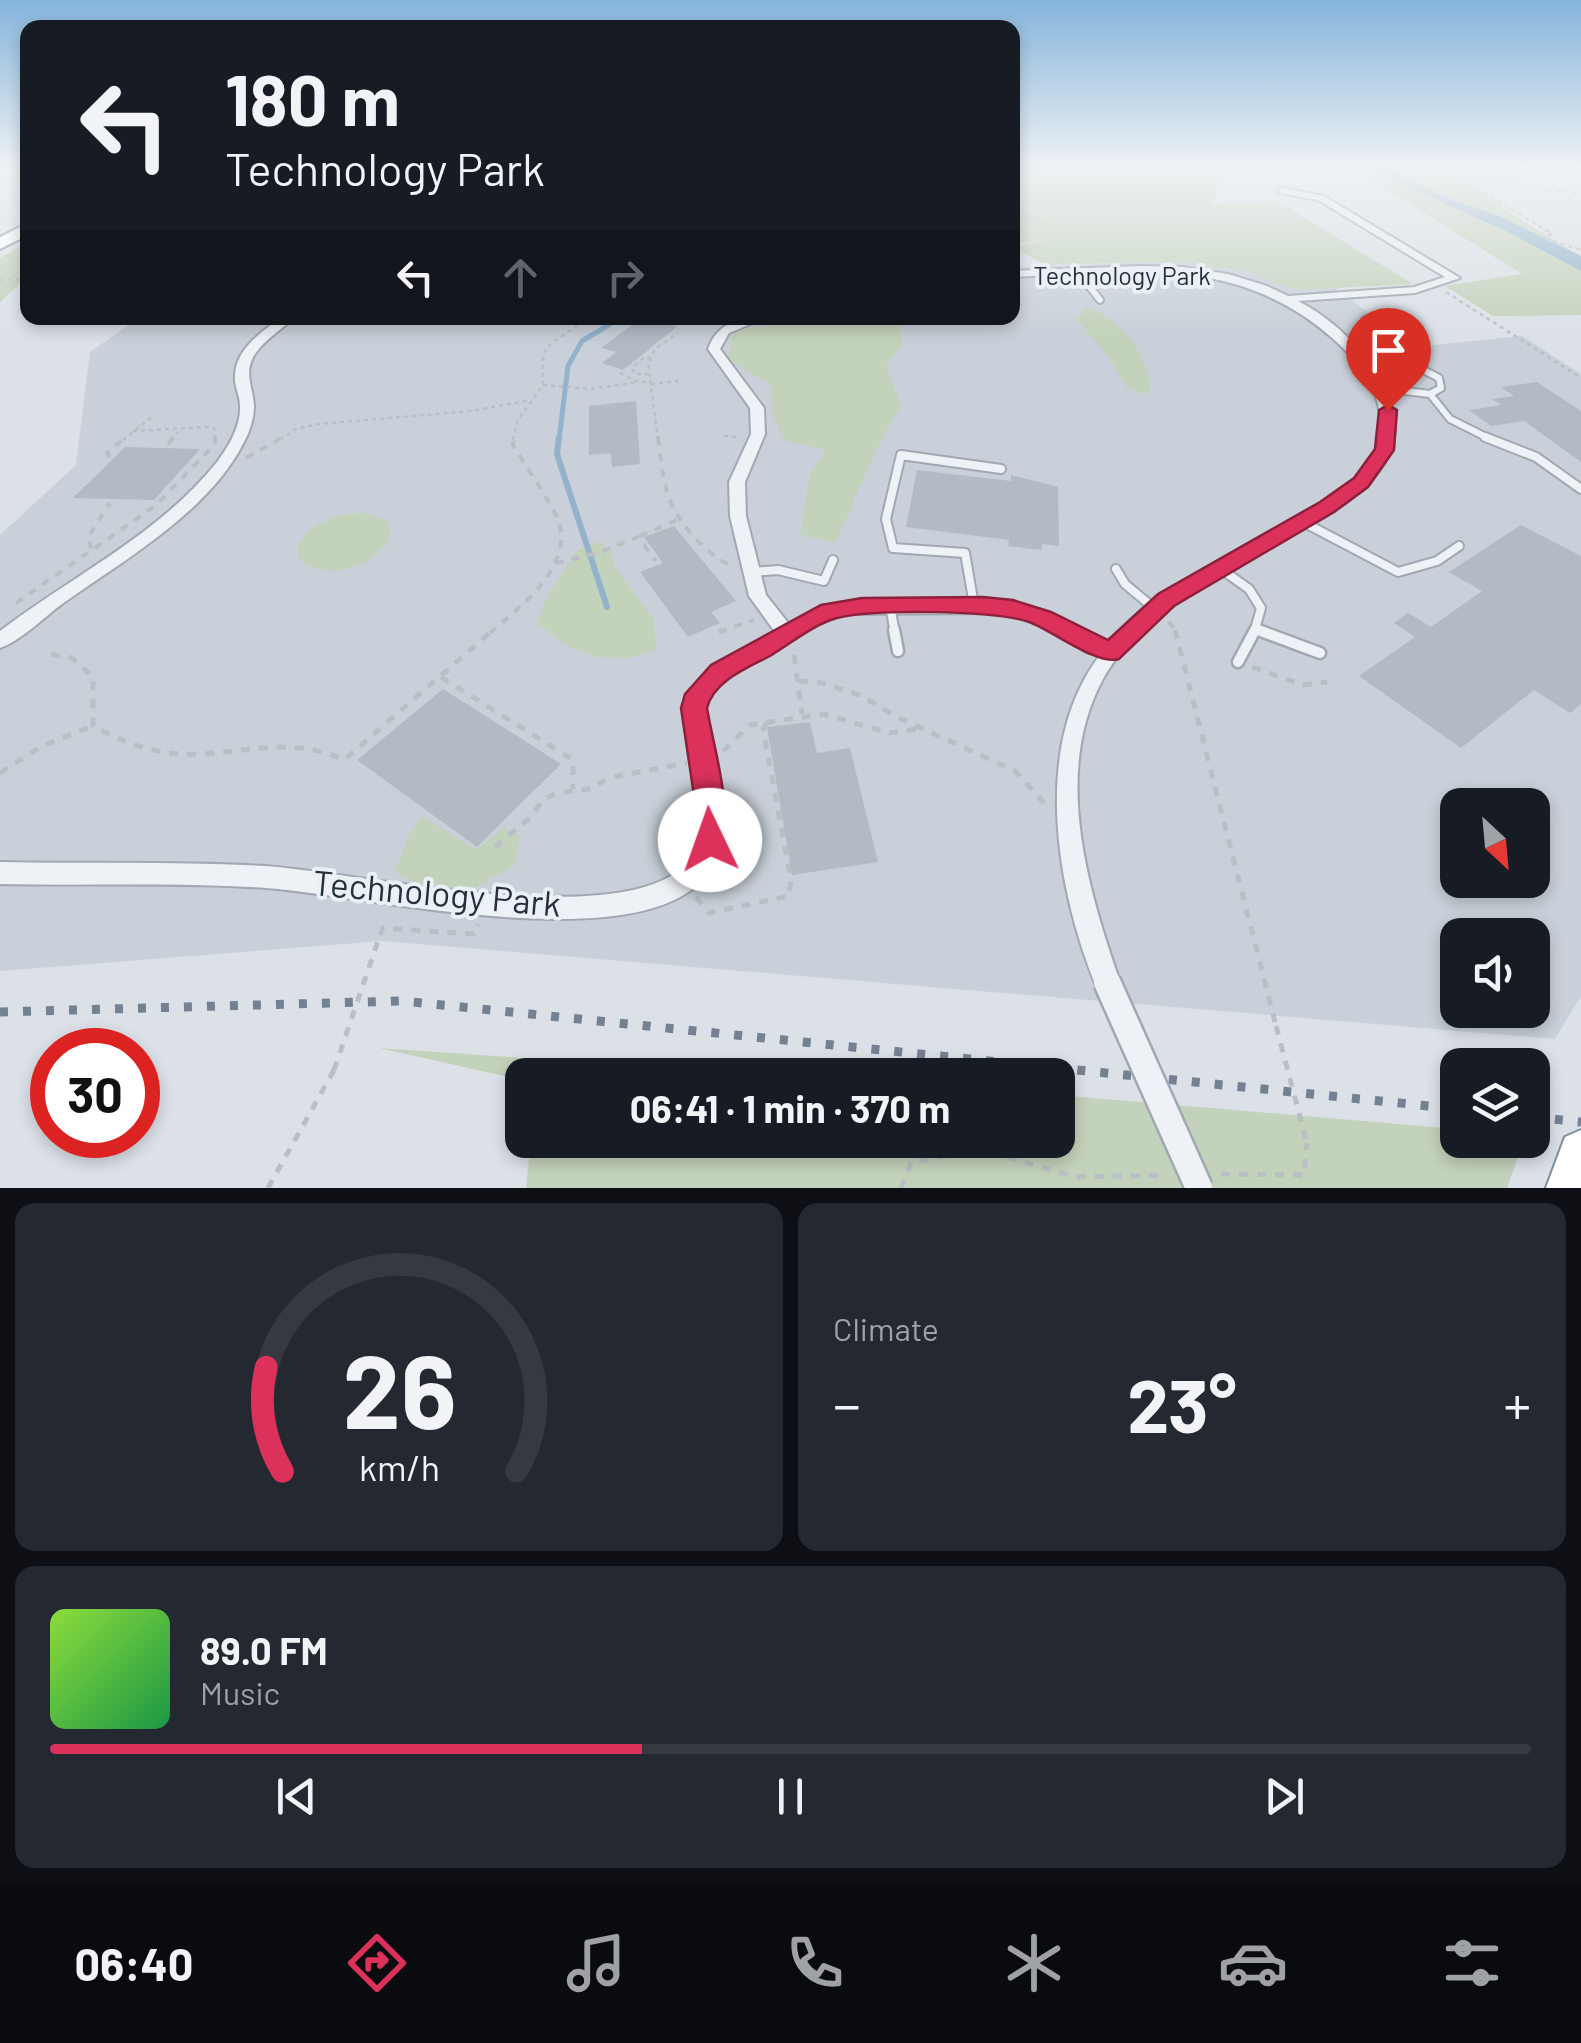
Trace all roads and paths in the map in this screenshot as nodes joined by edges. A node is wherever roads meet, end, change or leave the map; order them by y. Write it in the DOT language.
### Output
graph roads {
  1 [pos="1364,223"];
  2 [pos="1531,223"];
  3 [pos="1581,250"];
  4 [pos="1079,273"];
  5 [pos="1020,274"];
  6 [pos="1434,286"];
  7 [pos="1292,298"];
  8 [pos="1100,300"];
  9 [pos="1365,320"];
  10 [pos="279,325"];
  11 [pos="577,325"];
  12 [pos="740,325"];
  13 [pos="678,333"];
  14 [pos="650,358"];
  15 [pos="620,373"];
  16 [pos="649,374"];
  17 [pos="1581,378"];
  18 [pos="681,381"];
  19 [pos="638,382"];
  20 [pos="651,383"];
  21 [pos="543,385"];
  22 [pos="1380,388"];
  23 [pos="1430,394"];
  24 [pos="532,400"];
  25 [pos="153,416"];
  26 [pos="179,430"];
  27 [pos="133,431"];
  28 [pos="168,444"];
  29 [pos="110,457"];
  30 [pos="236,459"];
  31 [pos="1001,469"];
  32 [pos="1581,489"];
  33 [pos="110,503"];
  34 [pos="677,520"];
  35 [pos="1302,522"];
  36 [pos="638,537"];
  37 [pos="1459,546"];
  38 [pos="92,550"];
  39 [pos="833,560"];
  40 [pos="656,561"];
  41 [pos="556,563"];
  42 [pos="1220,568"];
  43 [pos="1116,569"];
  44 [pos="752,572"];
  45 [pos="16,603"];
  46 [pos="974,605"];
  47 [pos="890,606"];
  48 [pos="1155,609"];
  49 [pos="768,614"];
  50 [pos="1255,629"];
  51 [pos="719,632"];
  52 [pos="786,634"];
  53 [pos="0,641"];
  54 [pos="898,650"];
  55 [pos="1111,652"];
  56 [pos="1320,653"];
  57 [pos="50,654"];
  58 [pos="794,655"];
  59 [pos="1238,662"];
  60 [pos="441,677"];
  61 [pos="800,680"];
  62 [pos="1327,682"];
  63 [pos="803,716"];
  64 [pos="765,723"];
  65 [pos="92,726"];
  66 [pos="924,728"];
  67 [pos="702,760"];
  68 [pos="0,773"];
  69 [pos="572,790"];
  70 [pos="1068,830"];
  71 [pos="495,847"];
  72 [pos="0,874"];
  73 [pos="684,882"];
  74 [pos="467,933"];
  75 [pos="1276,1026"];
  76 [pos="1307,1143"];
  77 [pos="1196,1179"];
  78 [pos="268,1188"];
  79 [pos="901,1188"];
  1 -- 6 [label="street"];
  2 -- 3 [label="path"];
  4 -- 5 [label="street, Technology Park"];
  4 -- 7 [label="street, Technology Park"];
  4 -- 8 [label="lane"];
  6 -- 7 [label="street"];
  6 -- 17 [label="path"];
  7 -- 22 [label="street, Technology Park"];
  9 -- 23 [label="lane"];
  10 -- 53 [label="street"];
  11 -- 21 [label="path"];
  12 -- 44 [label="street"];
  13 -- 14 [label="path"];
  14 -- 16 [label="path"];
  14 -- 16 [label="path"];
  15 -- 19 [label="path"];
  16 -- 20 [label="path"];
  18 -- 20 [label="path"];
  19 -- 20 [label="path"];
  19 -- 21 [label="path"];
  20 -- 34 [label="path"];
  21 -- 24 [label="path"];
  22 -- 23 [label="lane"];
  22 -- 35 [label="street, Technology Park"];
  23 -- 32 [label="lane"];
  24 -- 30 [label="path"];
  24 -- 41 [label="path"];
  25 -- 27 [label="path"];
  26 -- 27 [label="path"];
  26 -- 28 [label="path"];
  26 -- 38 [label="path"];
  27 -- 29 [label="path"];
  31 -- 46 [label="lane"];
  33 -- 38 [label="path"];
  34 -- 36 [label="path"];
  34 -- 44 [label="path"];
  35 -- 37 [label="lane"];
  35 -- 42 [label="street, Technology Park"];
  36 -- 40 [label="path"];
  36 -- 41 [label="path"];
  38 -- 45 [label="path"];
  39 -- 44 [label="lane"];
  41 -- 60 [label="path"];
  42 -- 48 [label="street, Technology Park"];
  42 -- 50 [label="lane"];
  43 -- 48 [label="lane"];
  44 -- 49 [label="street"];
  46 -- 47 [label="street"];
  46 -- 55 [label="street"];
  47 -- 52 [label="street"];
  47 -- 54 [label="lane"];
  48 -- 55 [label="street, Technology Park"];
  48 -- 75 [label="path"];
  49 -- 51 [label="path"];
  49 -- 52 [label="street"];
  50 -- 56 [label="lane"];
  50 -- 59 [label="lane"];
  52 -- 67 [label="street"];
  55 -- 70 [label="street, Technology Park"];
  57 -- 65 [label="path"];
  58 -- 61 [label="path"];
  59 -- 62 [label="path"];
  60 -- 65 [label="path"];
  60 -- 69 [label="path"];
  61 -- 63 [label="path"];
  61 -- 66 [label="path"];
  63 -- 64 [label="path"];
  63 -- 66 [label="path"];
  64 -- 67 [label="path"];
  64 -- 73 [label="path"];
  65 -- 68 [label="path"];
  66 -- 70 [label="path"];
  67 -- 69 [label="path"];
  67 -- 73 [label="street"];
  69 -- 71 [label="path"];
  70 -- 77 [label="street, Technology Park, bridge"];
  72 -- 73 [label="street, Technology Park"];
  74 -- 78 [label="path, bridge"];
  75 -- 76 [label="path, bridge"];
  76 -- 77 [label="path"];
  77 -- 79 [label="path"];
}
